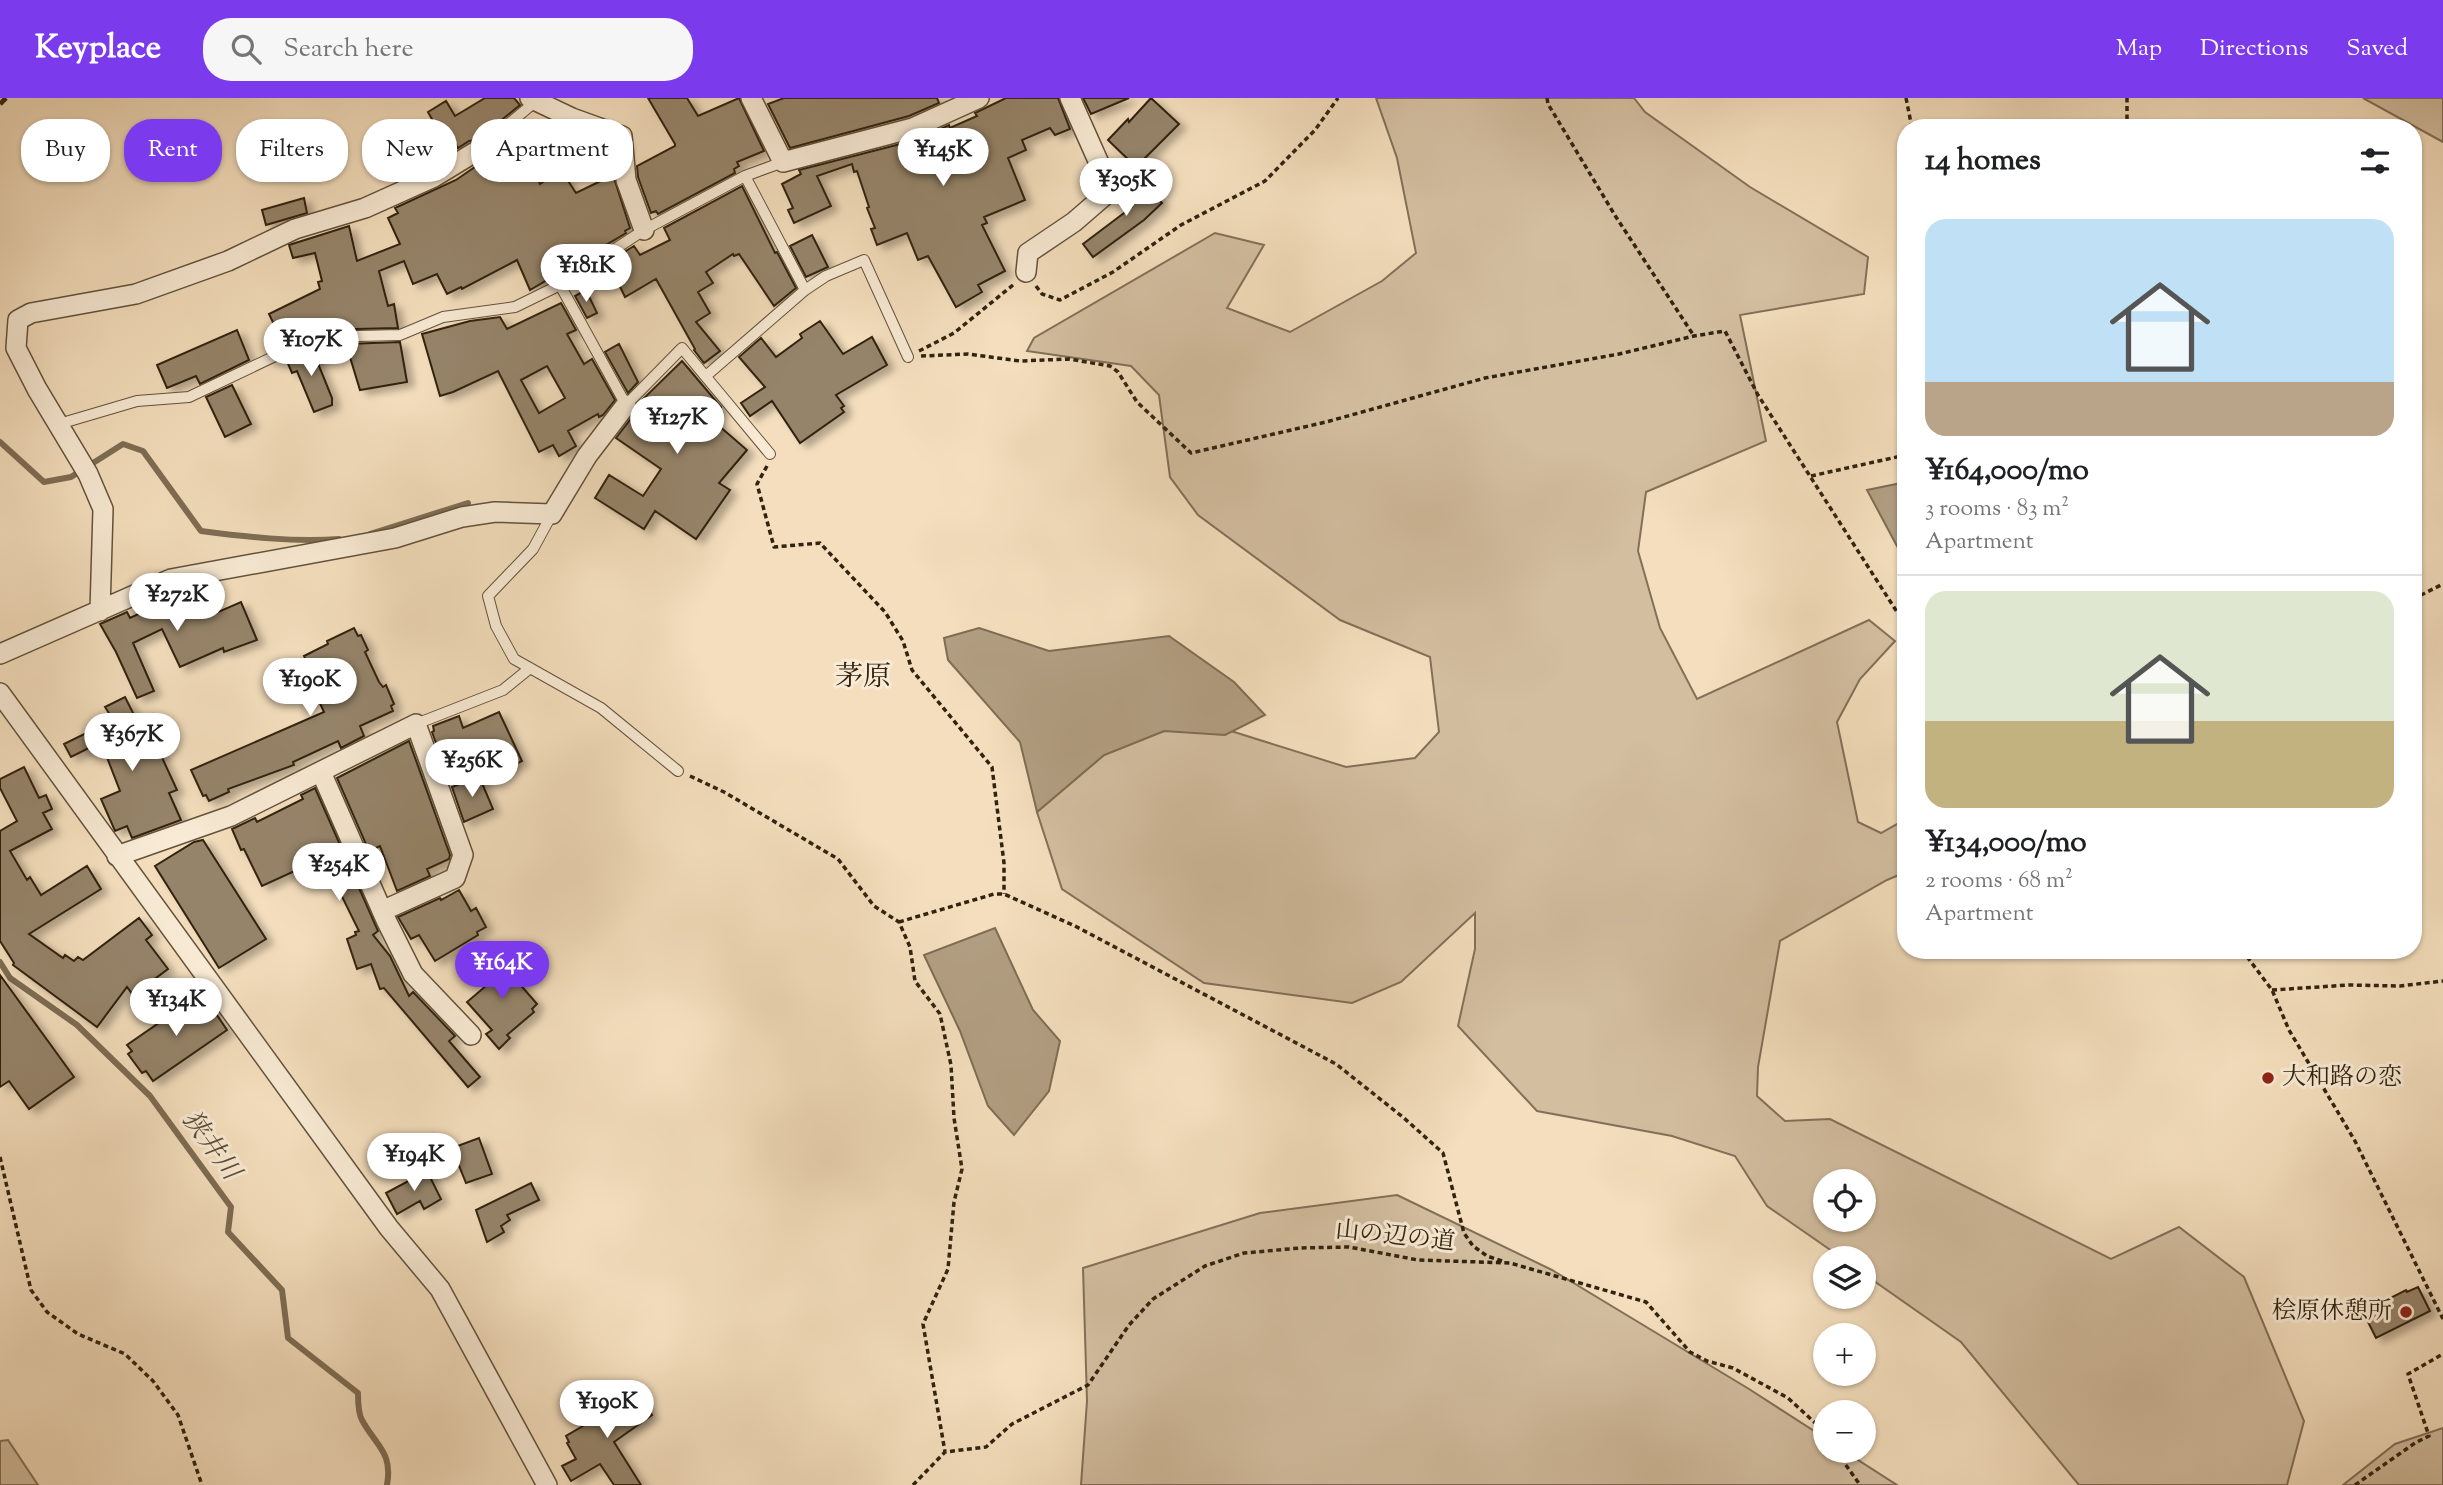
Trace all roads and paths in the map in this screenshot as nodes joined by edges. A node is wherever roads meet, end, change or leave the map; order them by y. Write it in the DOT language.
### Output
graph roads {
  1 [pos="751,98"];
  2 [pos="979,98"];
  3 [pos="1070,98"];
  4 [pos="1338,98"];
  5 [pos="1547,98"];
  6 [pos="1906,98"];
  7 [pos="2127,98"];
  8 [pos="533,100"];
  9 [pos="512,119"];
  10 [pos="1910,119"];
  11 [pos="2127,119"];
  12 [pos="471,154"];
  13 [pos="783,162"];
  14 [pos="745,176"];
  15 [pos="644,230"];
  16 [pos="1026,272"];
  17 [pos="560,285"];
  18 [pos="805,290"];
  19 [pos="1694,335"];
  20 [pos="908,357"];
  21 [pos="707,375"];
  22 [pos="626,405"];
  23 [pos="59,424"];
  24 [pos="770,454"];
  25 [pos="1897,457"];
  26 [pos="1811,475"];
  27 [pos="552,514"];
  28 [pos="2443,584"];
  29 [pos="2422,594"];
  30 [pos="100,611"];
  31 [pos="1897,611"];
  32 [pos="0,654"];
  33 [pos="530,668"];
  34 [pos="0,693"];
  35 [pos="416,724"];
  36 [pos="678,771"];
  37 [pos="321,772"];
  38 [pos="117,856"];
  39 [pos="1004,894"];
  40 [pos="382,911"];
  41 [pos="899,922"];
  42 [pos="2249,959"];
  43 [pos="2443,981"];
  44 [pos="2272,990"];
  45 [pos="471,1035"];
  46 [pos="0,1157"];
  47 [pos="1510,1263"];
  48 [pos="2443,1319"];
  49 [pos="2443,1354"];
  50 [pos="1813,1421"];
  51 [pos="945,1452"];
  52 [pos="1844,1463"];
  53 [pos="202,1485"];
  54 [pos="547,1485"];
  55 [pos="913,1485"];
  56 [pos="1860,1485"];
  57 [pos="2355,1485"];
  1 -- 13 [label="street"];
  2 -- 13 [label="street"];
  3 -- 16 [label="street"];
  4 -- 16 [label="path"];
  5 -- 19 [label="path"];
  6 -- 10 [label="path"];
  7 -- 11 [label="path"];
  8 -- 9 [label="lane"];
  8 -- 15 [label="street"];
  12 -- 23 [label="street"];
  13 -- 14 [label="lane"];
  14 -- 15 [label="lane"];
  14 -- 18 [label="lane"];
  15 -- 17 [label="lane"];
  16 -- 20 [label="path"];
  17 -- 22 [label="lane"];
  17 -- 23 [label="lane"];
  18 -- 20 [label="lane"];
  18 -- 21 [label="lane"];
  19 -- 20 [label="path"];
  19 -- 26 [label="path"];
  21 -- 22 [label="lane"];
  21 -- 24 [label="lane"];
  22 -- 27 [label="street"];
  23 -- 30 [label="street"];
  24 -- 39 [label="path"];
  25 -- 26 [label="path"];
  26 -- 31 [label="path"];
  27 -- 30 [label="street"];
  27 -- 33 [label="lane"];
  28 -- 29 [label="path"];
  30 -- 32 [label="street"];
  33 -- 35 [label="lane"];
  33 -- 36 [label="lane"];
  34 -- 38 [label="street"];
  35 -- 37 [label="street"];
  35 -- 40 [label="street"];
  36 -- 41 [label="path"];
  37 -- 38 [label="street"];
  37 -- 40 [label="street"];
  38 -- 54 [label="street"];
  39 -- 41 [label="path"];
  39 -- 47 [label="path"];
  40 -- 45 [label="street"];
  41 -- 51 [label="path"];
  42 -- 44 [label="path"];
  43 -- 44 [label="path"];
  44 -- 48 [label="path"];
  46 -- 53 [label="path"];
  47 -- 50 [label="path, 山の辺の道"];
  47 -- 51 [label="path, 山の辺の道"];
  49 -- 57 [label="path"];
  51 -- 55 [label="path"];
  52 -- 56 [label="path"];
}
